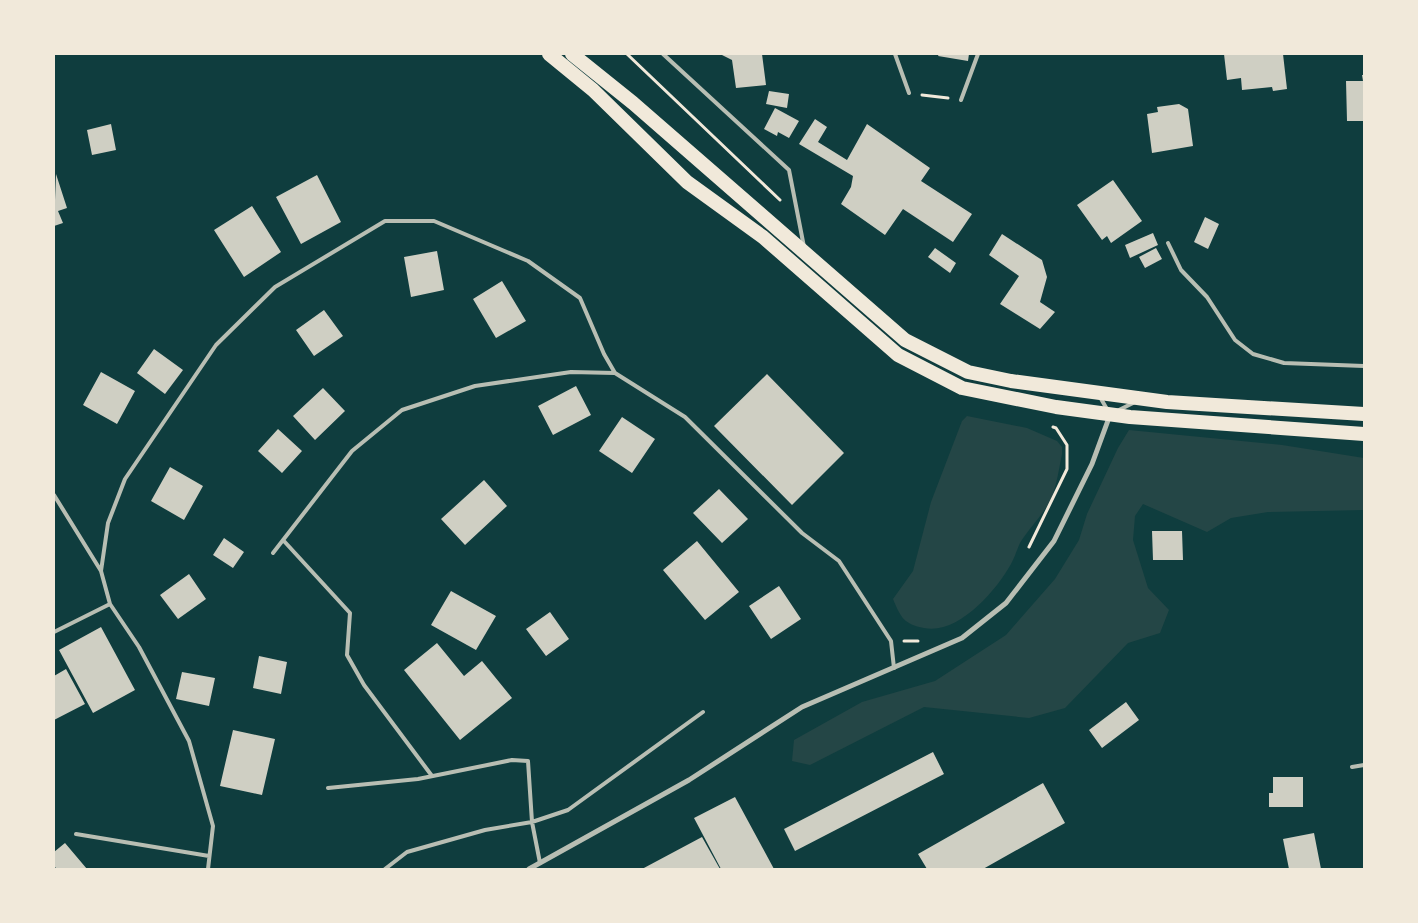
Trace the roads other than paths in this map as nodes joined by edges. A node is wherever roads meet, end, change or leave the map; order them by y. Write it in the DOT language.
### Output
graph roads {
  1 [pos="548,54"];
  2 [pos="572,54"];
  3 [pos="663,54"];
  4 [pos="895,54"];
  5 [pos="978,54"];
  6 [pos="909,93"];
  7 [pos="961,100"];
  8 [pos="1168,243"];
  9 [pos="805,252"];
  10 [pos="1364,366"];
  11 [pos="616,373"];
  12 [pos="1096,392"];
  13 [pos="1142,398"];
  14 [pos="1110,414"];
  15 [pos="1364,414"];
  16 [pos="1364,434"];
  17 [pos="54,494"];
  18 [pos="283,540"];
  19 [pos="273,553"];
  20 [pos="100,571"];
  21 [pos="110,604"];
  22 [pos="54,632"];
  23 [pos="894,668"];
  24 [pos="704,712"];
  25 [pos="1364,765"];
  26 [pos="1352,767"];
  27 [pos="432,776"];
  28 [pos="328,788"];
  29 [pos="532,822"];
  30 [pos="76,834"];
  31 [pos="210,856"];
  32 [pos="540,863"];
  33 [pos="208,869"];
  34 [pos="385,869"];
  35 [pos="529,869"];
  1 -- 14 [label="highway"];
  2 -- 9 [label="highway"];
  3 -- 9 [label="lane"];
  4 -- 6 [label="lane"];
  5 -- 7 [label="lane"];
  8 -- 10 [label="lane"];
  9 -- 12 [label="highway"];
  11 -- 18 [label="lane"];
  11 -- 20 [label="lane"];
  11 -- 23 [label="lane"];
  12 -- 13 [label="highway"];
  12 -- 14 [label="lane"];
  13 -- 14 [label="lane"];
  13 -- 15 [label="highway"];
  14 -- 16 [label="highway"];
  14 -- 23 [label="street"];
  17 -- 20 [label="lane"];
  18 -- 19 [label="lane"];
  18 -- 27 [label="lane"];
  20 -- 21 [label="lane"];
  21 -- 22 [label="lane"];
  21 -- 31 [label="lane"];
  23 -- 32 [label="street"];
  24 -- 29 [label="lane"];
  25 -- 26 [label="lane"];
  27 -- 28 [label="lane"];
  27 -- 29 [label="lane"];
  29 -- 32 [label="lane"];
  29 -- 34 [label="lane"];
  30 -- 31 [label="lane"];
  31 -- 33 [label="lane"];
  32 -- 35 [label="street"];
}
